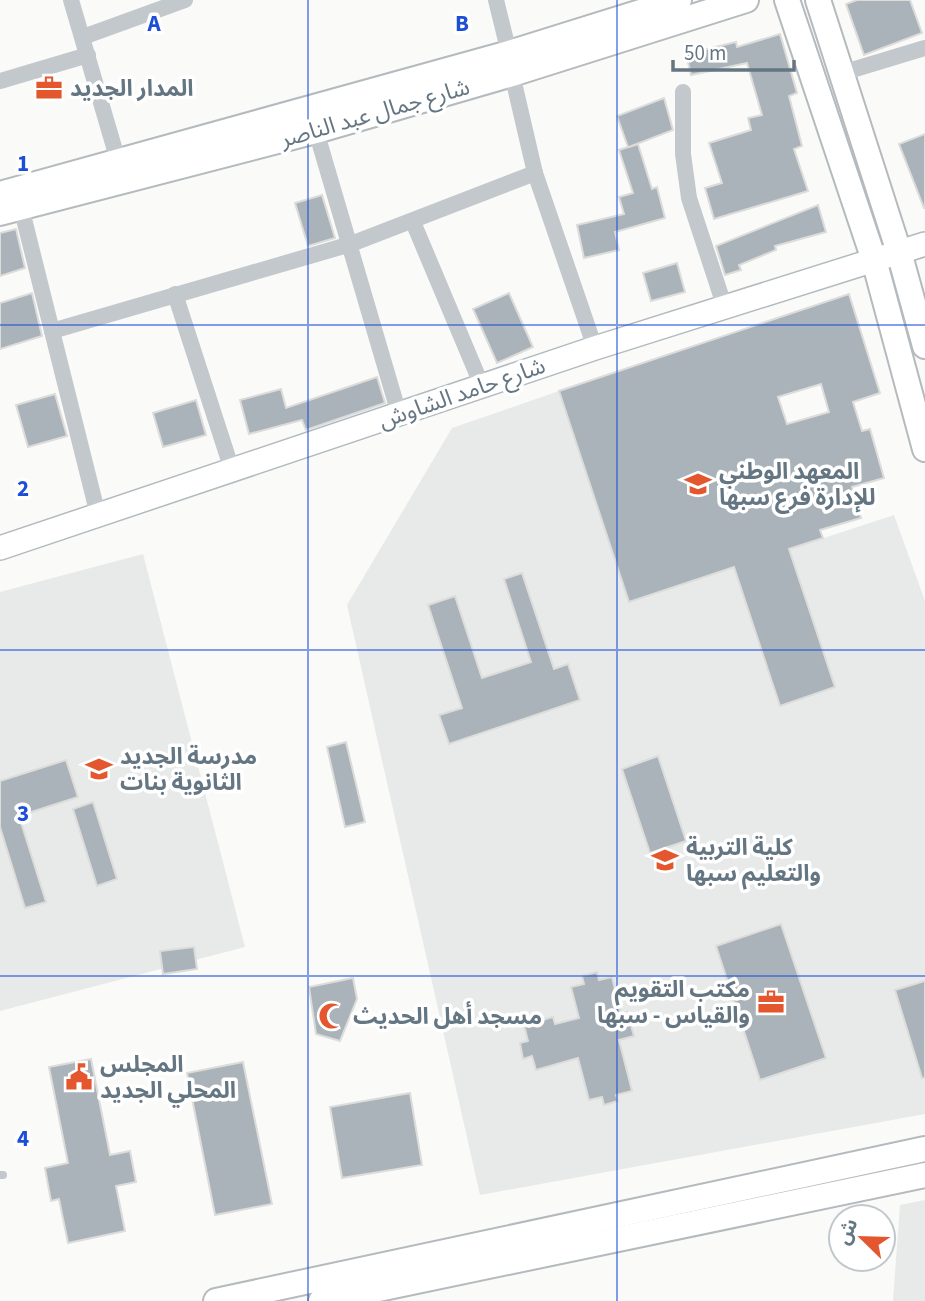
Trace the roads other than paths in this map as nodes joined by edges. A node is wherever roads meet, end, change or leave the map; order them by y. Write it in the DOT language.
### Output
graph roads {
  1 [pos="71,0"];
  2 [pos="185,0"];
  3 [pos="496,0"];
  4 [pos="679,0"];
  5 [pos="746,0"];
  6 [pos="787,0"];
  7 [pos="818,0"];
  8 [pos="83,37"];
  9 [pos="925,48"];
  10 [pos="88,55"];
  11 [pos="510,63"];
  12 [pos="842,73"];
  13 [pos="0,81"];
  14 [pos="682,92"];
  15 [pos="316,131"];
  16 [pos="121,171"];
  17 [pos="535,173"];
  18 [pos="0,194"];
  19 [pos="10,210"];
  20 [pos="413,222"];
  21 [pos="351,244"];
  22 [pos="925,244"];
  23 [pos="900,252"];
  24 [pos="874,260"];
  25 [pos="175,293"];
  26 [pos="725,308"];
  27 [pos="52,331"];
  28 [pos="925,346"];
  29 [pos="595,348"];
  30 [pos="482,386"];
  31 [pos="399,414"];
  32 [pos="925,449"];
  33 [pos="232,470"];
  34 [pos="98,515"];
  35 [pos="0,548"];
  36 [pos="925,1149"];
  37 [pos="925,1174"];
  38 [pos="386,1294"];
  39 [pos="216,1301"];
  40 [pos="321,1301"];
  1 -- 8 [label="street"];
  2 -- 8 [label="street"];
  3 -- 11 [label="street"];
  4 -- 11 [label="main road, شارع جمال عبد الناصر"];
  5 -- 11 [label="main road, شارع جمال عبد الناصر"];
  6 -- 24 [label="main road"];
  7 -- 12 [label="main road"];
  8 -- 10 [label="street"];
  9 -- 12 [label="street"];
  10 -- 13 [label="street"];
  10 -- 16 [label="street"];
  11 -- 15 [label="main road, شارع جمال عبد الناصر"];
  11 -- 16 [label="main road, شارع جمال عبد الناصر"];
  11 -- 17 [label="street"];
  12 -- 23 [label="main road"];
  14 -- 26 [label="street"];
  15 -- 16 [label="main road, شارع جمال عبد الناصر"];
  15 -- 21 [label="street"];
  16 -- 18 [label="main road, شارع جمال عبد الناصر"];
  16 -- 19 [label="main road, شارع جمال عبد الناصر"];
  17 -- 20 [label="street"];
  17 -- 29 [label="street"];
  19 -- 27 [label="street"];
  20 -- 21 [label="street"];
  20 -- 30 [label="street"];
  21 -- 25 [label="street"];
  21 -- 31 [label="street"];
  22 -- 23 [label="street, شارع حامد الشاوش"];
  23 -- 24 [label="street, شارع حامد الشاوش"];
  23 -- 28 [label="main road"];
  24 -- 26 [label="street, شارع حامد الشاوش"];
  24 -- 32 [label="main road"];
  25 -- 27 [label="street"];
  25 -- 33 [label="street"];
  26 -- 29 [label="street, شارع حامد الشاوش"];
  27 -- 34 [label="street"];
  29 -- 30 [label="street, شارع حامد الشاوش"];
  30 -- 31 [label="street, شارع حامد الشاوش"];
  31 -- 33 [label="street, شارع حامد الشاوش"];
  33 -- 34 [label="street, شارع حامد الشاوش"];
  34 -- 35 [label="street, شارع حامد الشاوش"];
  36 -- 39 [label="main road"];
  37 -- 38 [label="main road"];
  38 -- 40 [label="main road"];
}
